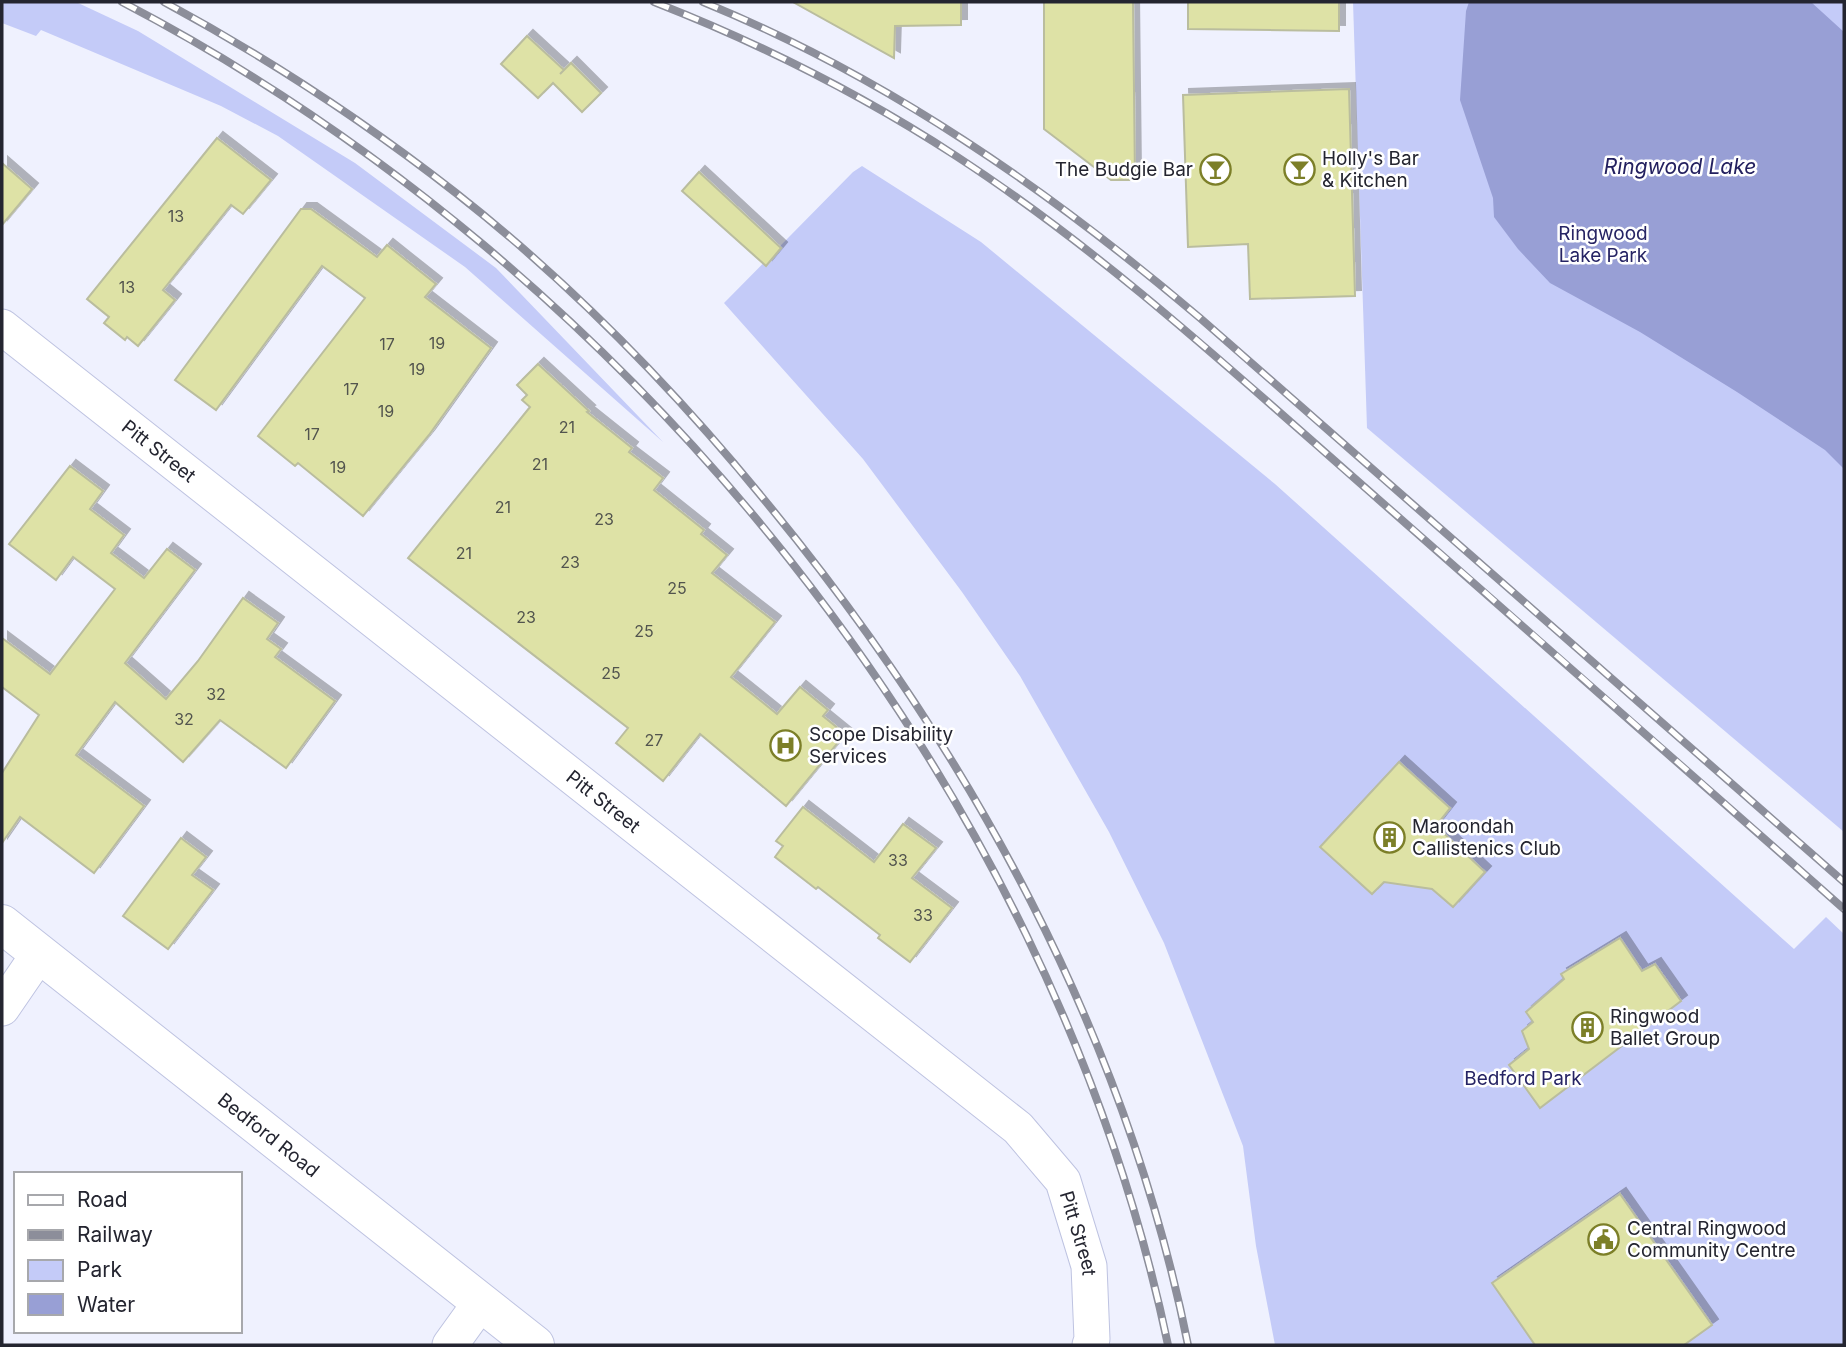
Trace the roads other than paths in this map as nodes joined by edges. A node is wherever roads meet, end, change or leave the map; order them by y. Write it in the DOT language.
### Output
graph roads {
  1 [pos="2,327"];
  2 [pos="2,924"];
  3 [pos="39,954"];
  4 [pos="2,1008"];
  5 [pos="481,1302"];
  6 [pos="450,1345"];
  7 [pos="536,1345"];
  8 [pos="1090,1345"];
  1 -- 8 [label="street, Pitt Street"];
  2 -- 3 [label="main road, Bedford Road"];
  3 -- 4 [label="street"];
  3 -- 5 [label="main road, Bedford Road"];
  5 -- 6 [label="street"];
  5 -- 7 [label="main road, Bedford Road"];
}
